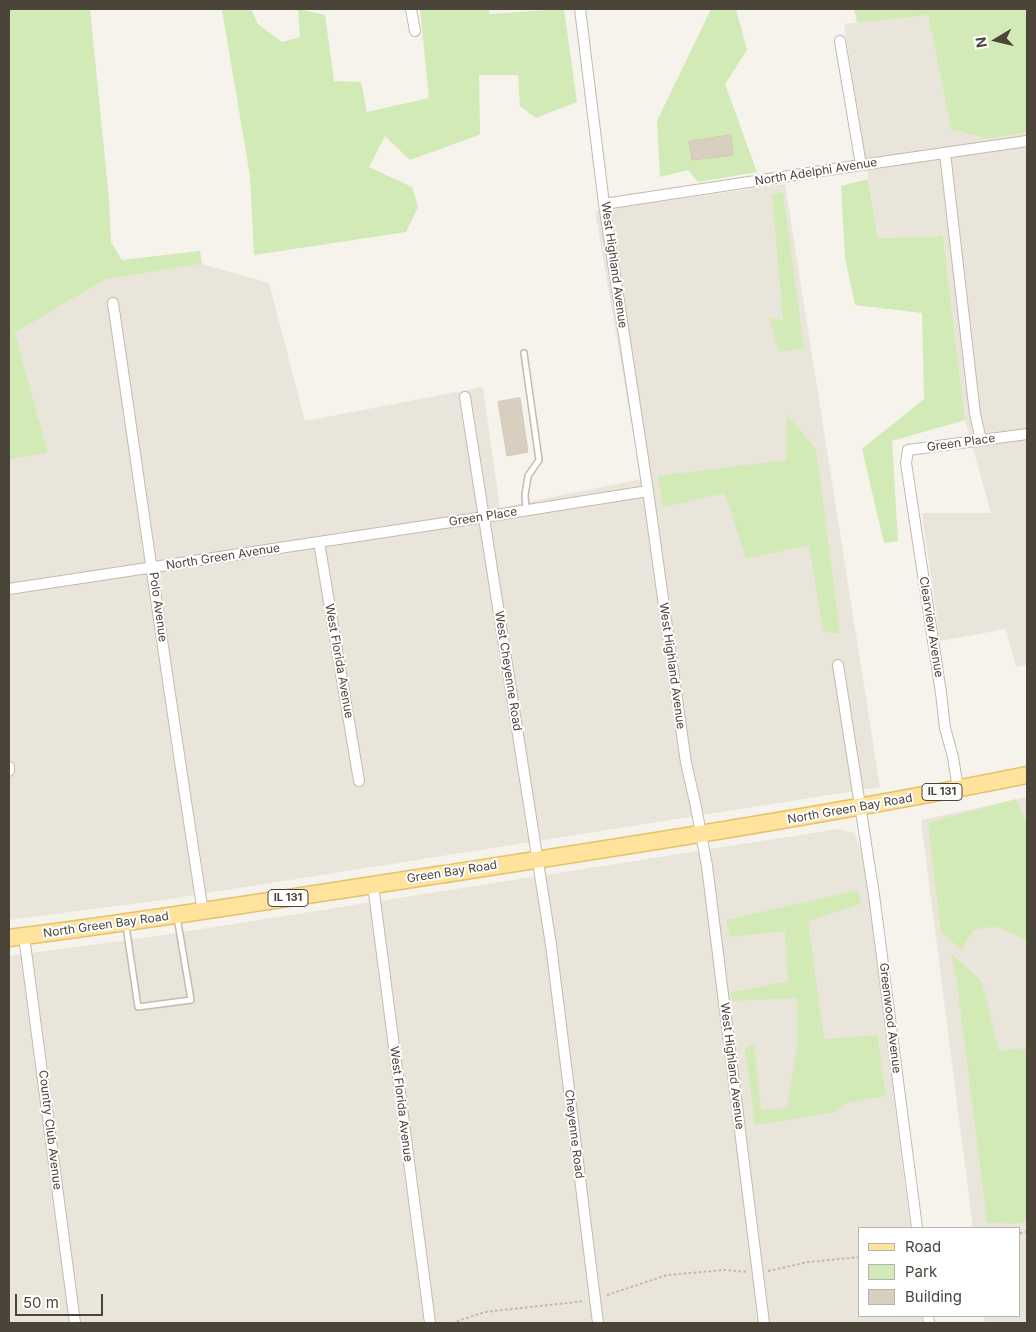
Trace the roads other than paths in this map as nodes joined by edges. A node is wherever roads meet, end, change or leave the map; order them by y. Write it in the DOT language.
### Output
graph roads {
  1 [pos="411,9"];
  2 [pos="580,9"];
  3 [pos="415,30"];
  4 [pos="840,41"];
  5 [pos="1027,141"];
  6 [pos="945,153"];
  7 [pos="862,164"];
  8 [pos="604,204"];
  9 [pos="113,303"];
  10 [pos="524,353"];
  11 [pos="465,397"];
  12 [pos="1027,434"];
  13 [pos="980,440"];
  14 [pos="906,463"];
  15 [pos="648,491"];
  16 [pos="526,510"];
  17 [pos="484,517"];
  18 [pos="319,542"];
  19 [pos="152,567"];
  20 [pos="9,589"];
  21 [pos="838,665"];
  22 [pos="1027,776"];
  23 [pos="359,781"];
  24 [pos="958,789"];
  25 [pos="861,807"];
  26 [pos="701,834"];
  27 [pos="538,859"];
  28 [pos="373,884"];
  29 [pos="203,912"];
  30 [pos="177,915"];
  31 [pos="125,923"];
  32 [pos="16,937"];
  33 [pos="550,945"];
  34 [pos="917,1227"];
  35 [pos="75,1323"];
  36 [pos="430,1323"];
  37 [pos="598,1323"];
  38 [pos="764,1323"];
  1 -- 3 [label="street"];
  2 -- 8 [label="street, West Highland Avenue"];
  4 -- 7 [label="street"];
  5 -- 6 [label="street, North Adelphi Avenue"];
  6 -- 7 [label="street, North Adelphi Avenue"];
  6 -- 13 [label="street"];
  7 -- 8 [label="street, North Adelphi Avenue"];
  8 -- 15 [label="street, West Highland Avenue"];
  9 -- 19 [label="street, Polo Avenue"];
  10 -- 16 [label="lane"];
  11 -- 17 [label="street, West Cheyenne Road"];
  12 -- 13 [label="street, Green Place"];
  13 -- 14 [label="street, Green Place"];
  14 -- 24 [label="street, Clearview Avenue"];
  15 -- 16 [label="street, Green Place"];
  15 -- 26 [label="street, West Highland Avenue"];
  16 -- 17 [label="street, Green Place"];
  17 -- 18 [label="street, Green Place"];
  17 -- 27 [label="street, West Cheyenne Road"];
  18 -- 19 [label="street, North Green Avenue"];
  18 -- 23 [label="street, West Florida Avenue"];
  19 -- 20 [label="street, North Green Avenue"];
  19 -- 29 [label="street, Polo Avenue"];
  21 -- 25 [label="street, Greenwood Avenue"];
  22 -- 24 [label="main road, North Green Bay Road / IL 131"];
  24 -- 25 [label="main road, North Green Bay Road / IL 131"];
  25 -- 26 [label="main road, North Green Bay Road / IL 131"];
  25 -- 34 [label="street, Greenwood Avenue"];
  26 -- 27 [label="main road, Green Bay Road / IL 131"];
  26 -- 38 [label="street, West Highland Avenue"];
  27 -- 28 [label="main road, Green Bay Road / IL 131"];
  27 -- 33 [label="street, West Cheyenne Road"];
  28 -- 29 [label="main road, Green Bay Road / IL 131"];
  28 -- 36 [label="street, West Florida Avenue"];
  29 -- 30 [label="main road, North Green Bay Road / IL 131"];
  30 -- 31 [label="main road, North Green Bay Road / IL 131"];
  30 -- 31 [label="lane"];
  31 -- 32 [label="main road, North Green Bay Road / IL 131"];
  32 -- 35 [label="street, Country Club Avenue"];
  33 -- 37 [label="street, Cheyenne Road"];
}
